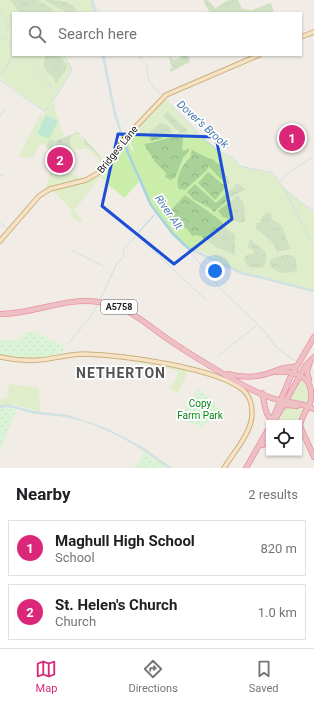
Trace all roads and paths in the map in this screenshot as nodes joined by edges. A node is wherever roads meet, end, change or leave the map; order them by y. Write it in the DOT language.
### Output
graph roads {
  1 [pos="314,32"];
  2 [pos="302,37"];
  3 [pos="257,56"];
  4 [pos="0,241"];
  5 [pos="0,314"];
  6 [pos="313,340"];
  7 [pos="0,357"];
  8 [pos="314,358"];
  9 [pos="296,366"];
  10 [pos="222,372"];
  11 [pos="276,372"];
  12 [pos="297,374"];
  13 [pos="310,382"];
  14 [pos="314,388"];
  15 [pos="262,393"];
  16 [pos="284,399"];
  17 [pos="307,406"];
  18 [pos="282,407"];
  19 [pos="314,410"];
  20 [pos="303,417"];
  21 [pos="271,420"];
  22 [pos="274,420"];
  23 [pos="274,420"];
  24 [pos="266,433"];
  25 [pos="302,436"];
  26 [pos="266,439"];
  27 [pos="314,457"];
  28 [pos="314,463"];
  29 [pos="224,468"];
  30 [pos="246,468"];
  31 [pos="250,468"];
  1 -- 2 [label="main road"];
  3 -- 4 [label="main road, Bridges Lane"];
  5 -- 10 [label="highway, A5758"];
  6 -- 9 [label="highway"];
  7 -- 29 [label="main road"];
  8 -- 12 [label="highway"];
  8 -- 13 [label="highway"];
  9 -- 11 [label="highway, A5758"];
  9 -- 12 [label="highway"];
  10 -- 11 [label="highway, A5758"];
  10 -- 15 [label="highway, A5758"];
  11 -- 12 [label="highway, A5758"];
  12 -- 13 [label="highway"];
  12 -- 16 [label="highway"];
  12 -- 16 [label="highway"];
  13 -- 14 [label="highway"];
  13 -- 17 [label="highway"];
  15 -- 16 [label="highway, A5758"];
  15 -- 21 [label="highway"];
  16 -- 17 [label="highway, A5758"];
  16 -- 18 [label="highway"];
  16 -- 22 [label="highway"];
  17 -- 18 [label="highway"];
  17 -- 19 [label="highway"];
  17 -- 20 [label="highway"];
  18 -- 23 [label="highway"];
  19 -- 20 [label="highway"];
  20 -- 27 [label="highway"];
  24 -- 30 [label="highway"];
  25 -- 28 [label="highway"];
  26 -- 31 [label="highway"];
}
